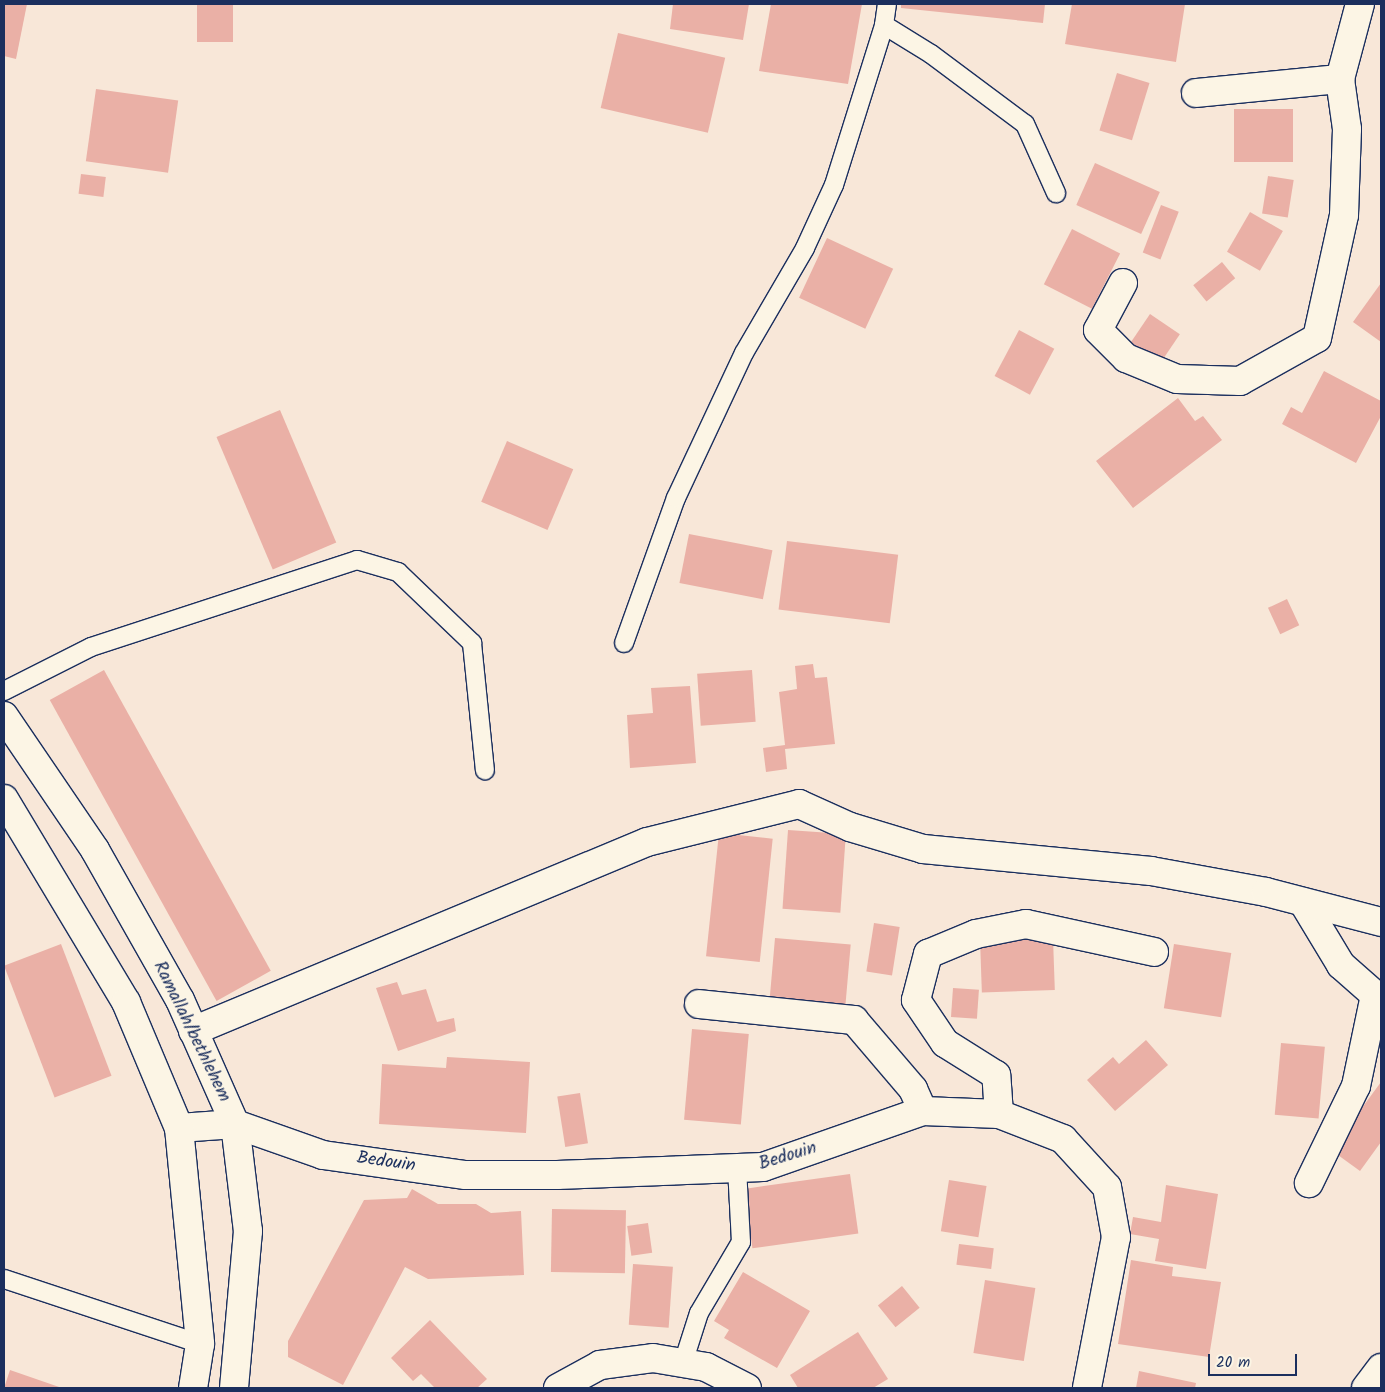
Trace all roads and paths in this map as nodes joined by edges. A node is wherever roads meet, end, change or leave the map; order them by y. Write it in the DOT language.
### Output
graph roads {
  1 [pos="887,4"];
  2 [pos="1360,4"];
  3 [pos="884,25"];
  4 [pos="1340,79"];
  5 [pos="1196,93"];
  6 [pos="1056,193"];
  7 [pos="1123,283"];
  8 [pos="624,643"];
  9 [pos="4,691"];
  10 [pos="4,716"];
  11 [pos="485,770"];
  12 [pos="4,799"];
  13 [pos="1303,902"];
  14 [pos="1381,922"];
  15 [pos="1154,952"];
  16 [pos="699,1004"];
  17 [pos="194,1031"];
  18 [pos="923,1111"];
  19 [pos="999,1114"];
  20 [pos="235,1124"];
  21 [pos="179,1128"];
  22 [pos="737,1169"];
  23 [pos="1309,1183"];
  24 [pos="4,1279"];
  25 [pos="200,1344"];
  26 [pos="682,1363"];
  27 [pos="1381,1368"];
  28 [pos="193,1388"];
  29 [pos="234,1388"];
  30 [pos="558,1388"];
  31 [pos="747,1388"];
  32 [pos="1087,1388"];
  33 [pos="1366,1388"];
  1 -- 3 [label="lane"];
  2 -- 4 [label="street"];
  3 -- 6 [label="lane"];
  3 -- 8 [label="lane"];
  4 -- 5 [label="street"];
  4 -- 7 [label="street"];
  9 -- 11 [label="lane"];
  10 -- 17 [label="street, Ramallah/bethlehem"];
  12 -- 21 [label="street"];
  13 -- 14 [label="street"];
  13 -- 17 [label="street"];
  13 -- 23 [label="street"];
  15 -- 19 [label="street"];
  16 -- 18 [label="street"];
  17 -- 20 [label="street, Ramallah/bethlehem"];
  18 -- 19 [label="street, Bedouin"];
  18 -- 22 [label="street, Bedouin"];
  19 -- 32 [label="street, Bedouin"];
  20 -- 21 [label="street, Bedouin"];
  20 -- 22 [label="street, Bedouin"];
  20 -- 29 [label="street, Ramallah/bethlehem"];
  21 -- 25 [label="street"];
  22 -- 26 [label="lane"];
  24 -- 25 [label="lane"];
  25 -- 28 [label="street"];
  26 -- 30 [label="street"];
  26 -- 31 [label="street"];
  27 -- 33 [label="street"];
}
